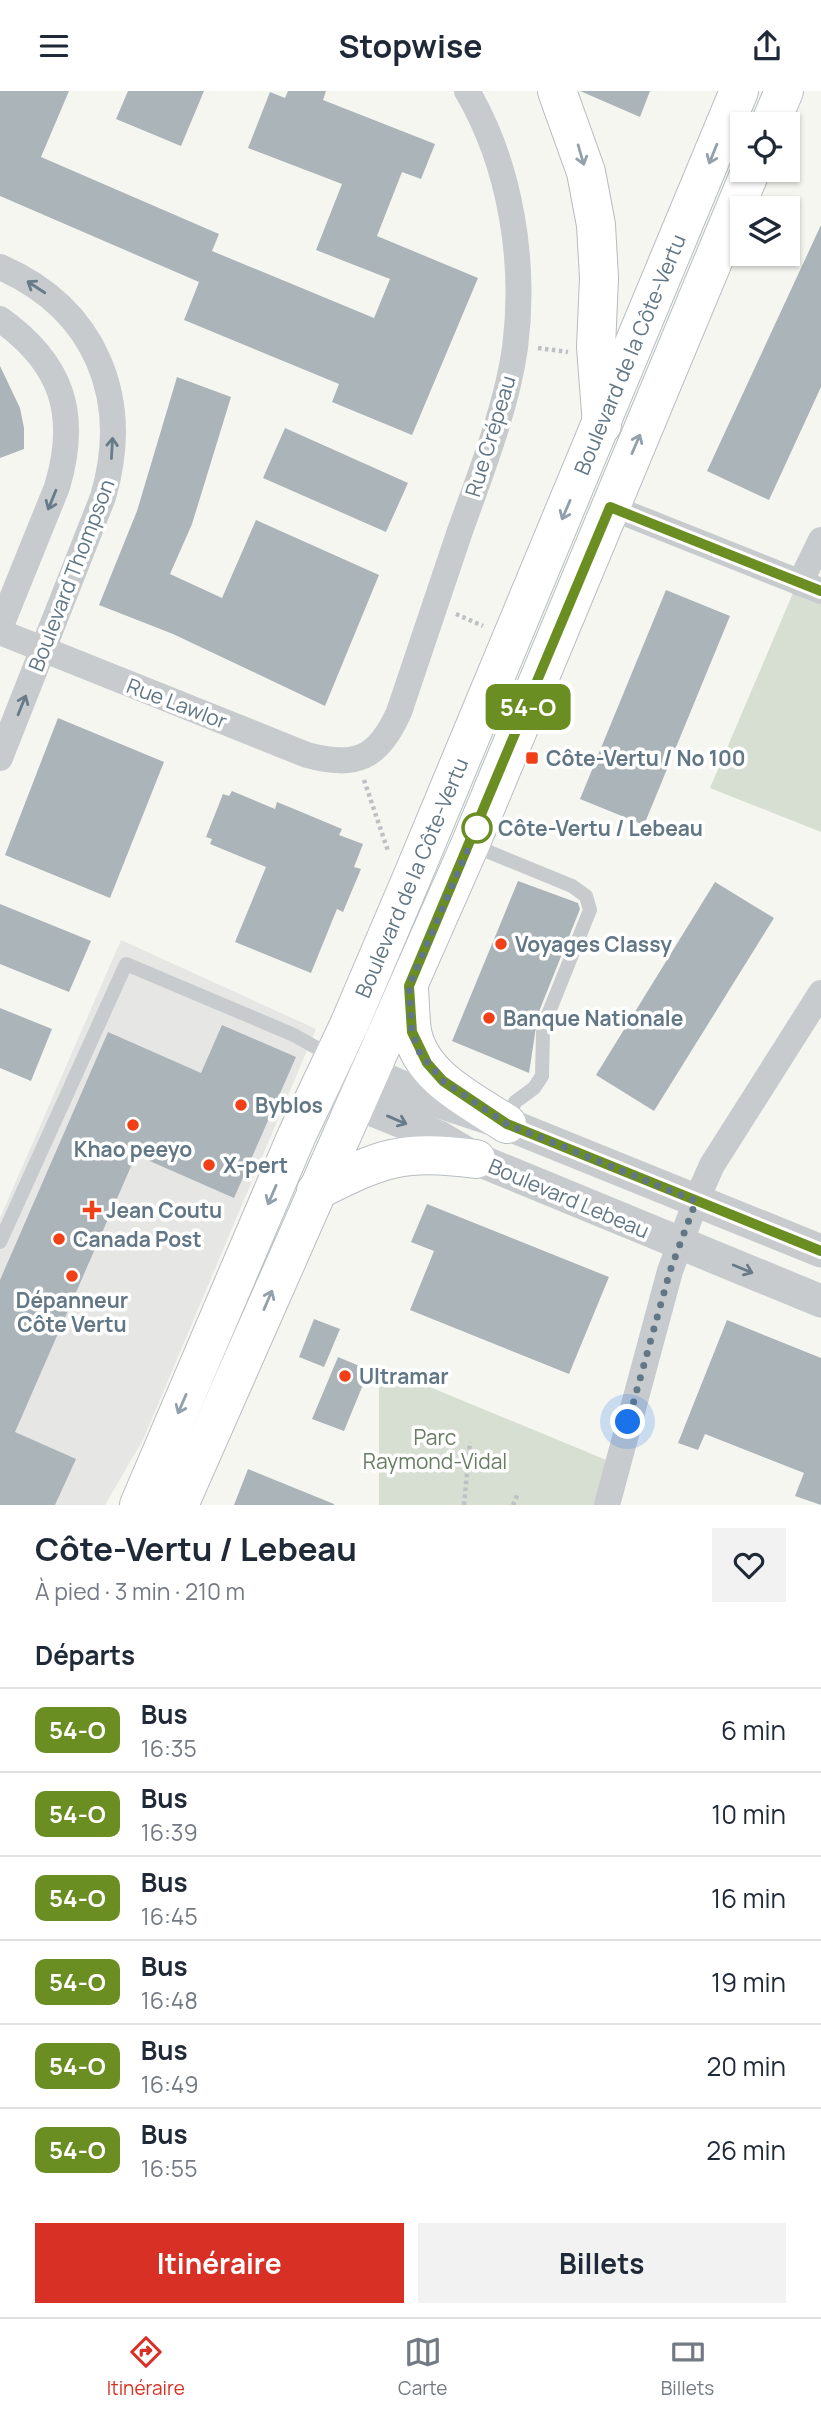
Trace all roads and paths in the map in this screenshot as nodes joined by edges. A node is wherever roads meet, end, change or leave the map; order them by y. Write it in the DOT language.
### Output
graph roads {
  1 [pos="467,91"];
  2 [pos="557,91"];
  3 [pos="739,91"];
  4 [pos="746,182"];
  5 [pos="0,267"];
  6 [pos="0,319"];
  7 [pos="538,348"];
  8 [pos="572,352"];
  9 [pos="602,425"];
  10 [pos="610,507"];
  11 [pos="821,540"];
  12 [pos="810,587"];
  13 [pos="456,614"];
  14 [pos="0,630"];
  15 [pos="494,631"];
  16 [pos="43,651"];
  17 [pos="0,758"];
  18 [pos="359,768"];
  19 [pos="470,845"];
  20 [pos="389,853"];
  21 [pos="409,986"];
  22 [pos="821,993"];
  23 [pos="326,1073"];
  24 [pos="362,1089"];
  25 [pos="507,1124"];
  26 [pos="475,1159"];
  27 [pos="316,1191"];
  28 [pos="696,1201"];
  29 [pos="0,1242"];
  30 [pos="680,1244"];
  31 [pos="821,1251"];
  32 [pos="821,1301"];
  33 [pos="470,1442"];
  34 [pos="518,1493"];
  35 [pos="139,1505"];
  36 [pos="179,1505"];
  37 [pos="465,1505"];
  38 [pos="513,1505"];
  39 [pos="607,1505"];
  1 -- 18 [label="street, Rue Crépeau"];
  2 -- 9 [label="main road, one-way"];
  3 -- 9 [label="main road, Boulevard de la Côte-Vertu, one-way"];
  10 -- 4 [label="main road, Boulevard de la Côte-Vertu, one-way"];
  16 -- 5 [label="street, Boulevard Thompson, one-way"];
  6 -- 14 [label="street, one-way"];
  7 -- 8 [label="path"];
  9 -- 23 [label="main road, Boulevard de la Côte-Vertu, one-way"];
  10 -- 12 [label="street"];
  10 -- 19 [label="main road, Boulevard de la Côte-Vertu"];
  11 -- 12 [label="street"];
  13 -- 15 [label="path"];
  14 -- 16 [label="street, Rue Lawlor"];
  17 -- 16 [label="street, Boulevard Thompson, one-way"];
  16 -- 18 [label="street, Rue Lawlor"];
  18 -- 20 [label="path"];
  19 -- 21 [label="main road, Boulevard de la Côte-Vertu"];
  19 -- 25 [label="lane"];
  21 -- 24 [label="main road, Boulevard de la Côte-Vertu"];
  21 -- 25 [label="main road"];
  22 -- 28 [label="street"];
  23 -- 24 [label="street, Boulevard Lebeau"];
  23 -- 29 [label="lane"];
  23 -- 35 [label="main road, Boulevard de la Côte-Vertu, one-way"];
  24 -- 25 [label="street, Boulevard Lebeau"];
  24 -- 26 [label="street, Boulevard Lebeau, one-way"];
  24 -- 27 [label="main road, Boulevard de la Côte-Vertu"];
  25 -- 28 [label="street, Boulevard Lebeau"];
  26 -- 27 [label="main road"];
  26 -- 30 [label="street, Boulevard Lebeau"];
  36 -- 27 [label="main road, Boulevard de la Côte-Vertu, one-way"];
  28 -- 30 [label="street"];
  28 -- 31 [label="street"];
  30 -- 32 [label="street, Boulevard Lebeau, one-way"];
  30 -- 39 [label="street"];
  33 -- 37 [label="path"];
  34 -- 38 [label="path"];
}
